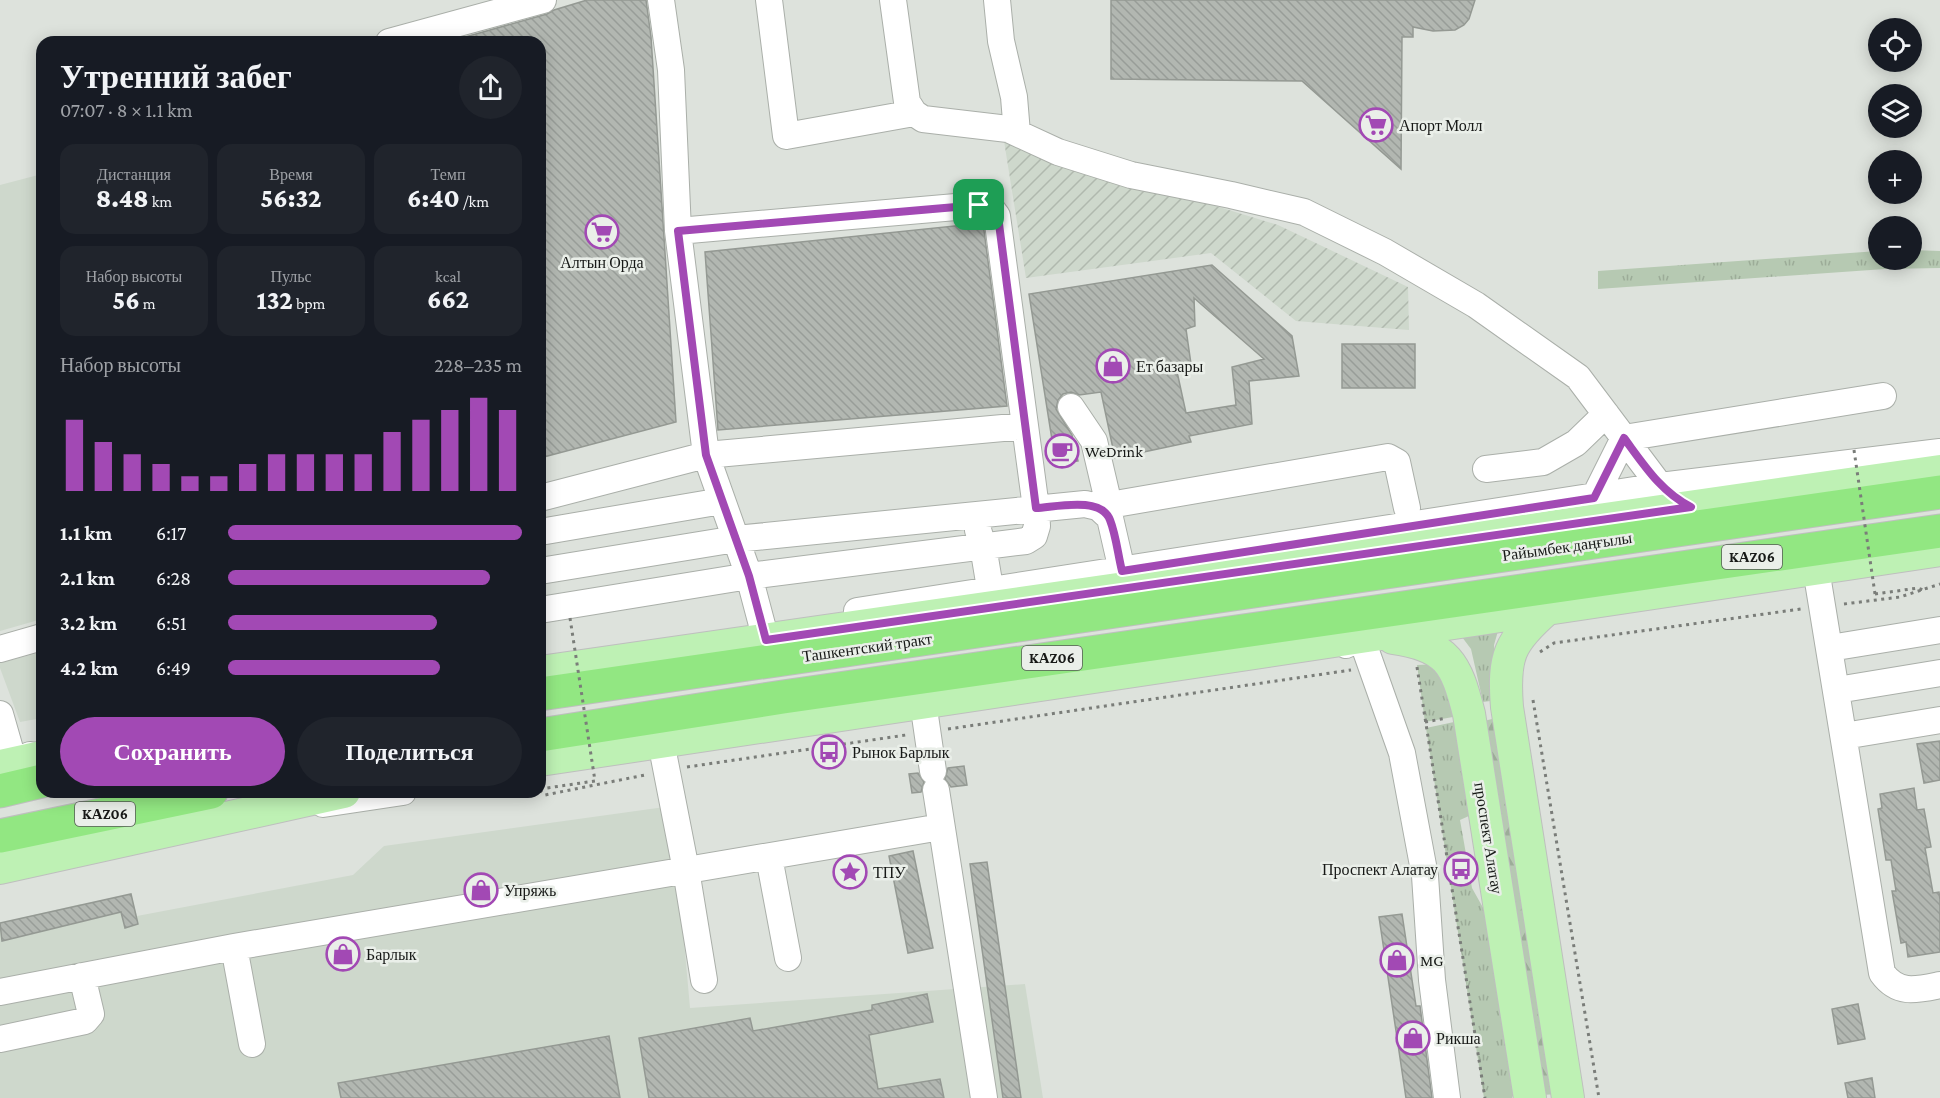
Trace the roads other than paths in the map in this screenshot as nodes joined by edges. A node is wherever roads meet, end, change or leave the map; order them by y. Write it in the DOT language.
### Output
graph roads {
  1 [pos="543,0"];
  2 [pos="661,0"];
  3 [pos="769,0"];
  4 [pos="893,0"];
  5 [pos="997,0"];
  6 [pos="410,36"];
  7 [pos="914,113"];
  8 [pos="1017,133"];
  9 [pos="678,231"];
  10 [pos="1883,396"];
  11 [pos="1071,407"];
  12 [pos="1606,414"];
  13 [pos="1025,426"];
  14 [pos="1624,438"];
  15 [pos="1940,452"];
  16 [pos="706,455"];
  17 [pos="1486,469"];
  18 [pos="1940,471"];
  19 [pos="1660,486"];
  20 [pos="1940,492"];
  21 [pos="546,496"];
  22 [pos="1594,498"];
  23 [pos="722,501"];
  24 [pos="1103,506"];
  25 [pos="1691,507"];
  26 [pos="1036,508"];
  27 [pos="1407,508"];
  28 [pos="974,515"];
  29 [pos="1535,530"];
  30 [pos="546,531"];
  31 [pos="1940,531"];
  32 [pos="736,539"];
  33 [pos="983,546"];
  34 [pos="1940,550"];
  35 [pos="1940,566"];
  36 [pos="546,570"];
  37 [pos="749,576"];
  38 [pos="1124,580"];
  39 [pos="1819,586"];
  40 [pos="1556,597"];
  41 [pos="992,598"];
  42 [pos="1195,599"];
  43 [pos="546,609"];
  44 [pos="1940,630"];
  45 [pos="764,633"];
  46 [pos="1368,636"];
  47 [pos="36,639"];
  48 [pos="1830,648"];
  49 [pos="0,649"];
  50 [pos="546,657"];
  51 [pos="546,671"];
  52 [pos="1940,673"];
  53 [pos="1837,690"];
  54 [pos="546,693"];
  55 [pos="0,714"];
  56 [pos="925,716"];
  57 [pos="1940,720"];
  58 [pos="546,734"];
  59 [pos="1844,736"];
  60 [pos="663,755"];
  61 [pos="546,760"];
  62 [pos="20,765"];
  63 [pos="546,770"];
  64 [pos="36,777"];
  65 [pos="182,798"];
  66 [pos="316,798"];
  67 [pos="364,798"];
  68 [pos="278,806"];
  69 [pos="941,827"];
  70 [pos="0,836"];
  71 [pos="769,857"];
  72 [pos="0,868"];
  73 [pos="686,870"];
  74 [pos="234,947"];
  75 [pos="788,958"];
  76 [pos="82,976"];
  77 [pos="704,980"];
  78 [pos="1940,985"];
  79 [pos="0,992"];
  80 [pos="0,1039"];
  81 [pos="252,1044"];
  82 [pos="984,1098"];
  83 [pos="1447,1098"];
  84 [pos="1530,1098"];
  85 [pos="1568,1098"];
  1 -- 6 [label="street"];
  2 -- 9 [label="street"];
  3 -- 7 [label="street"];
  4 -- 7 [label="street"];
  5 -- 8 [label="street"];
  7 -- 8 [label="street"];
  8 -- 12 [label="street"];
  9 -- 13 [label="street"];
  9 -- 16 [label="street"];
  10 -- 14 [label="street"];
  11 -- 24 [label="street"];
  12 -- 14 [label="street"];
  12 -- 17 [label="street"];
  13 -- 16 [label="street"];
  13 -- 26 [label="street"];
  14 -- 19 [label="street"];
  14 -- 22 [label="street"];
  15 -- 19 [label="street"];
  16 -- 21 [label="street"];
  16 -- 23 [label="street"];
  18 -- 25 [label="main road"];
  19 -- 22 [label="street"];
  19 -- 25 [label="street"];
  20 -- 42 [label="highway, Райымбек даңғылы / KАZ06"];
  22 -- 29 [label="street"];
  22 -- 38 [label="street"];
  23 -- 30 [label="street"];
  23 -- 32 [label="street"];
  24 -- 26 [label="street"];
  24 -- 27 [label="street"];
  24 -- 38 [label="street"];
  25 -- 29 [label="main road"];
  26 -- 28 [label="street"];
  26 -- 33 [label="street"];
  28 -- 32 [label="street"];
  28 -- 33 [label="street"];
  29 -- 38 [label="main road"];
  31 -- 40 [label="highway, KАZ06"];
  32 -- 36 [label="street"];
  32 -- 37 [label="street"];
  33 -- 37 [label="street"];
  33 -- 41 [label="street"];
  34 -- 39 [label="main road"];
  35 -- 39 [label="street"];
  37 -- 43 [label="street"];
  37 -- 45 [label="street"];
  38 -- 41 [label="main road"];
  39 -- 40 [label="main road"];
  39 -- 48 [label="street"];
  40 -- 46 [label="main road"];
  40 -- 58 [label="highway, KАZ06"];
  40 -- 85 [label="main road"];
  41 -- 45 [label="main road"];
  42 -- 54 [label="highway, Ташкентский тракт / KАZ06"];
  44 -- 48 [label="street"];
  45 -- 50 [label="street"];
  45 -- 51 [label="main road"];
  46 -- 56 [label="main road"];
  46 -- 83 [label="street"];
  46 -- 84 [label="main road, проспект Алатау"];
  47 -- 49 [label="street"];
  48 -- 53 [label="street"];
  52 -- 53 [label="street"];
  53 -- 59 [label="street"];
  55 -- 62 [label="street"];
  56 -- 60 [label="main road"];
  56 -- 69 [label="street"];
  57 -- 59 [label="street"];
  59 -- 78 [label="street"];
  60 -- 61 [label="main road"];
  60 -- 63 [label="street"];
  60 -- 73 [label="street"];
  62 -- 64 [label="highway"];
  65 -- 70 [label="highway, KАZ06"];
  66 -- 68 [label="main road"];
  67 -- 68 [label="street"];
  68 -- 72 [label="main road"];
  69 -- 71 [label="street"];
  69 -- 82 [label="street"];
  71 -- 73 [label="street"];
  71 -- 75 [label="street"];
  73 -- 74 [label="street"];
  73 -- 77 [label="street"];
  74 -- 76 [label="street"];
  74 -- 81 [label="street"];
  76 -- 79 [label="street"];
  76 -- 80 [label="street"];
}
